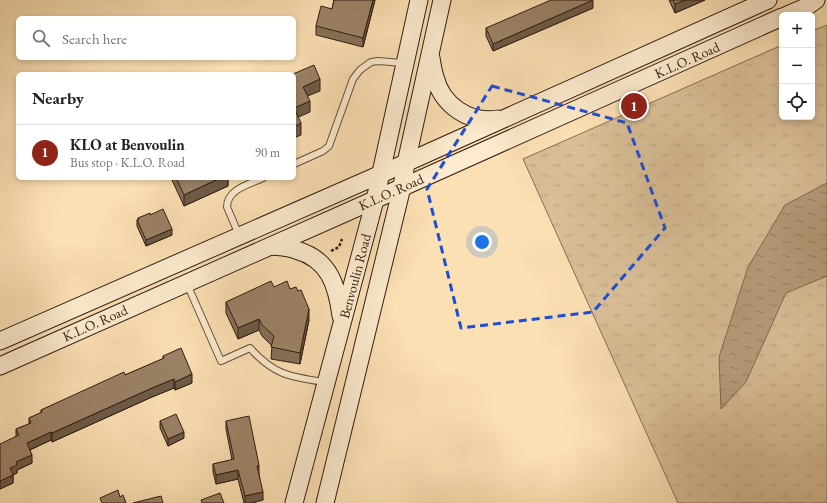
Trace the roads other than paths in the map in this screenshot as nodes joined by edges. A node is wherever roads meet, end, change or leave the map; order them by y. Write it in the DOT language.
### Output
graph roads {
  1 [pos="419,0"];
  2 [pos="442,0"];
  3 [pos="768,0"];
  4 [pos="816,0"];
  5 [pos="794,12"];
  6 [pos="779,18"];
  7 [pos="430,52"];
  8 [pos="405,63"];
  9 [pos="506,117"];
  10 [pos="406,162"];
  11 [pos="296,163"];
  12 [pos="381,174"];
  13 [pos="259,180"];
  14 [pos="402,188"];
  15 [pos="375,200"];
  16 [pos="239,236"];
  17 [pos="270,246"];
  18 [pos="187,283"];
  19 [pos="342,324"];
  20 [pos="0,342"];
  21 [pos="0,366"];
  22 [pos="326,383"];
  23 [pos="294,503"];
  24 [pos="325,503"];
  1 -- 8 [label="main road, Benvoulin Road"];
  2 -- 7 [label="main road, Benvoulin Road"];
  3 -- 9 [label="main road, K.L.O. Road"];
  4 -- 5 [label="main road"];
  6 -- 14 [label="main road, K.L.O. Road"];
  7 -- 9 [label="main road"];
  7 -- 10 [label="main road, Benvoulin Road"];
  8 -- 11 [label="lane"];
  8 -- 12 [label="main road, Benvoulin Road"];
  9 -- 10 [label="main road, K.L.O. Road"];
  10 -- 12 [label="main road, K.L.O. Road"];
  10 -- 14 [label="main road, Benvoulin Road"];
  12 -- 15 [label="main road, Benvoulin Road"];
  12 -- 16 [label="main road, K.L.O. Road"];
  13 -- 16 [label="lane"];
  14 -- 15 [label="main road, K.L.O. Road"];
  14 -- 24 [label="main road, Benvoulin Road"];
  15 -- 17 [label="main road, K.L.O. Road"];
  15 -- 19 [label="main road, Benvoulin Road"];
  16 -- 20 [label="main road, K.L.O. Road"];
  17 -- 18 [label="main road, K.L.O. Road"];
  17 -- 19 [label="main road"];
  18 -- 21 [label="main road, K.L.O. Road"];
  18 -- 22 [label="lane"];
  19 -- 22 [label="main road, Benvoulin Road"];
  22 -- 23 [label="main road, Benvoulin Road"];
}
